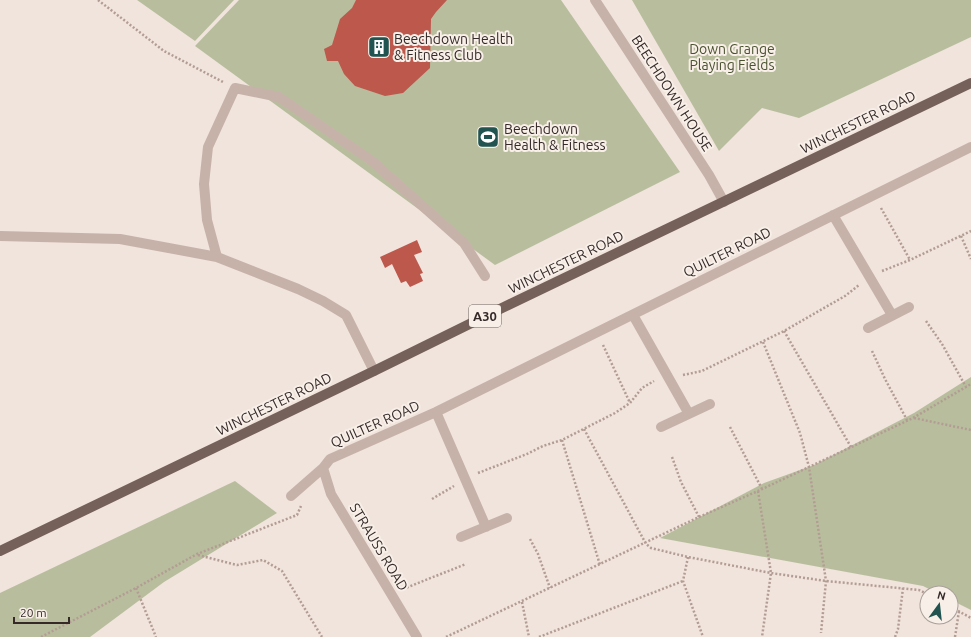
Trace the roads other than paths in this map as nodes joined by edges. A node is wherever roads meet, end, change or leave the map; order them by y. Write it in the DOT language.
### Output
graph roads {
  1 [pos="595,0"];
  2 [pos="971,83"];
  3 [pos="971,147"];
  4 [pos="724,202"];
  5 [pos="833,215"];
  6 [pos="0,236"];
  7 [pos="217,258"];
  8 [pos="484,276"];
  9 [pos="909,307"];
  10 [pos="633,315"];
  11 [pos="892,315"];
  12 [pos="868,328"];
  13 [pos="374,371"];
  14 [pos="710,404"];
  15 [pos="436,412"];
  16 [pos="689,414"];
  17 [pos="661,426"];
  18 [pos="323,468"];
  19 [pos="291,496"];
  20 [pos="507,518"];
  21 [pos="486,527"];
  22 [pos="462,537"];
  23 [pos="0,551"];
  24 [pos="417,637"];
  1 -- 4 [label="street, BEECHDOWN HOUSE"];
  2 -- 4 [label="main road, WINCHESTER ROAD / A30"];
  3 -- 5 [label="street, QUILTER ROAD"];
  4 -- 13 [label="main road, WINCHESTER ROAD / A30"];
  5 -- 10 [label="street, QUILTER ROAD"];
  5 -- 11 [label="street"];
  6 -- 7 [label="street"];
  7 -- 8 [label="street"];
  7 -- 13 [label="street"];
  9 -- 11 [label="street"];
  10 -- 15 [label="street, QUILTER ROAD"];
  10 -- 16 [label="street"];
  11 -- 12 [label="street"];
  13 -- 23 [label="main road, WINCHESTER ROAD / A30"];
  14 -- 16 [label="street"];
  15 -- 18 [label="street, QUILTER ROAD"];
  15 -- 21 [label="street, QUILTER ROAD"];
  16 -- 17 [label="street"];
  18 -- 19 [label="street, QUILTER ROAD"];
  18 -- 24 [label="street, STRAUSS ROAD"];
  20 -- 21 [label="street"];
  21 -- 22 [label="street"];
}
